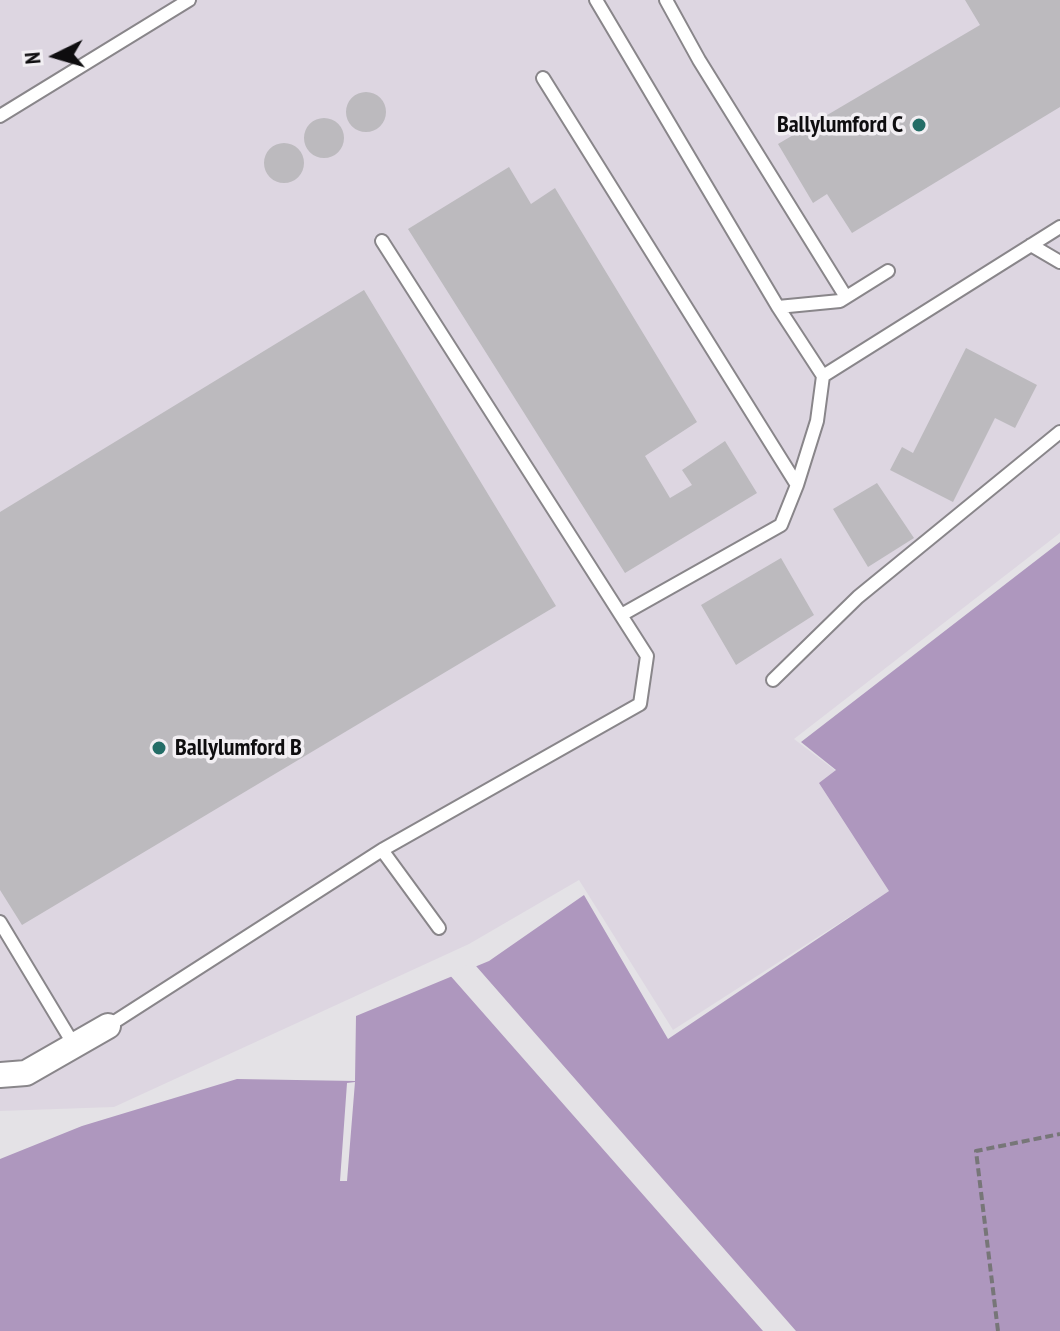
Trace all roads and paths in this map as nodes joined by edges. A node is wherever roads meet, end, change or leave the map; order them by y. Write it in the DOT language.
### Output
graph roads {
  1 [pos="189,0"];
  2 [pos="596,0"];
  3 [pos="666,0"];
  4 [pos="543,78"];
  5 [pos="0,116"];
  6 [pos="1060,227"];
  7 [pos="382,241"];
  8 [pos="1031,245"];
  9 [pos="1060,262"];
  10 [pos="888,271"];
  11 [pos="846,297"];
  12 [pos="778,307"];
  13 [pos="823,376"];
  14 [pos="1060,432"];
  15 [pos="797,485"];
  16 [pos="623,614"];
  17 [pos="773,680"];
  18 [pos="382,850"];
  19 [pos="0,922"];
  20 [pos="439,928"];
  21 [pos="108,1026"];
  22 [pos="74,1045"];
  23 [pos="0,1075"];
  24 [pos="1060,1134"];
  25 [pos="998,1331"];
  1 -- 5 [label="lane"];
  2 -- 12 [label="lane"];
  3 -- 11 [label="lane"];
  4 -- 15 [label="lane"];
  6 -- 8 [label="lane"];
  7 -- 16 [label="lane"];
  8 -- 9 [label="lane"];
  8 -- 13 [label="lane"];
  10 -- 11 [label="lane"];
  11 -- 12 [label="lane"];
  12 -- 13 [label="lane"];
  13 -- 15 [label="lane"];
  14 -- 17 [label="lane"];
  15 -- 16 [label="lane"];
  16 -- 18 [label="lane"];
  18 -- 20 [label="lane"];
  18 -- 21 [label="lane"];
  19 -- 22 [label="lane"];
  21 -- 22 [label="street"];
  22 -- 23 [label="street"];
  24 -- 25 [label="path"];
}
